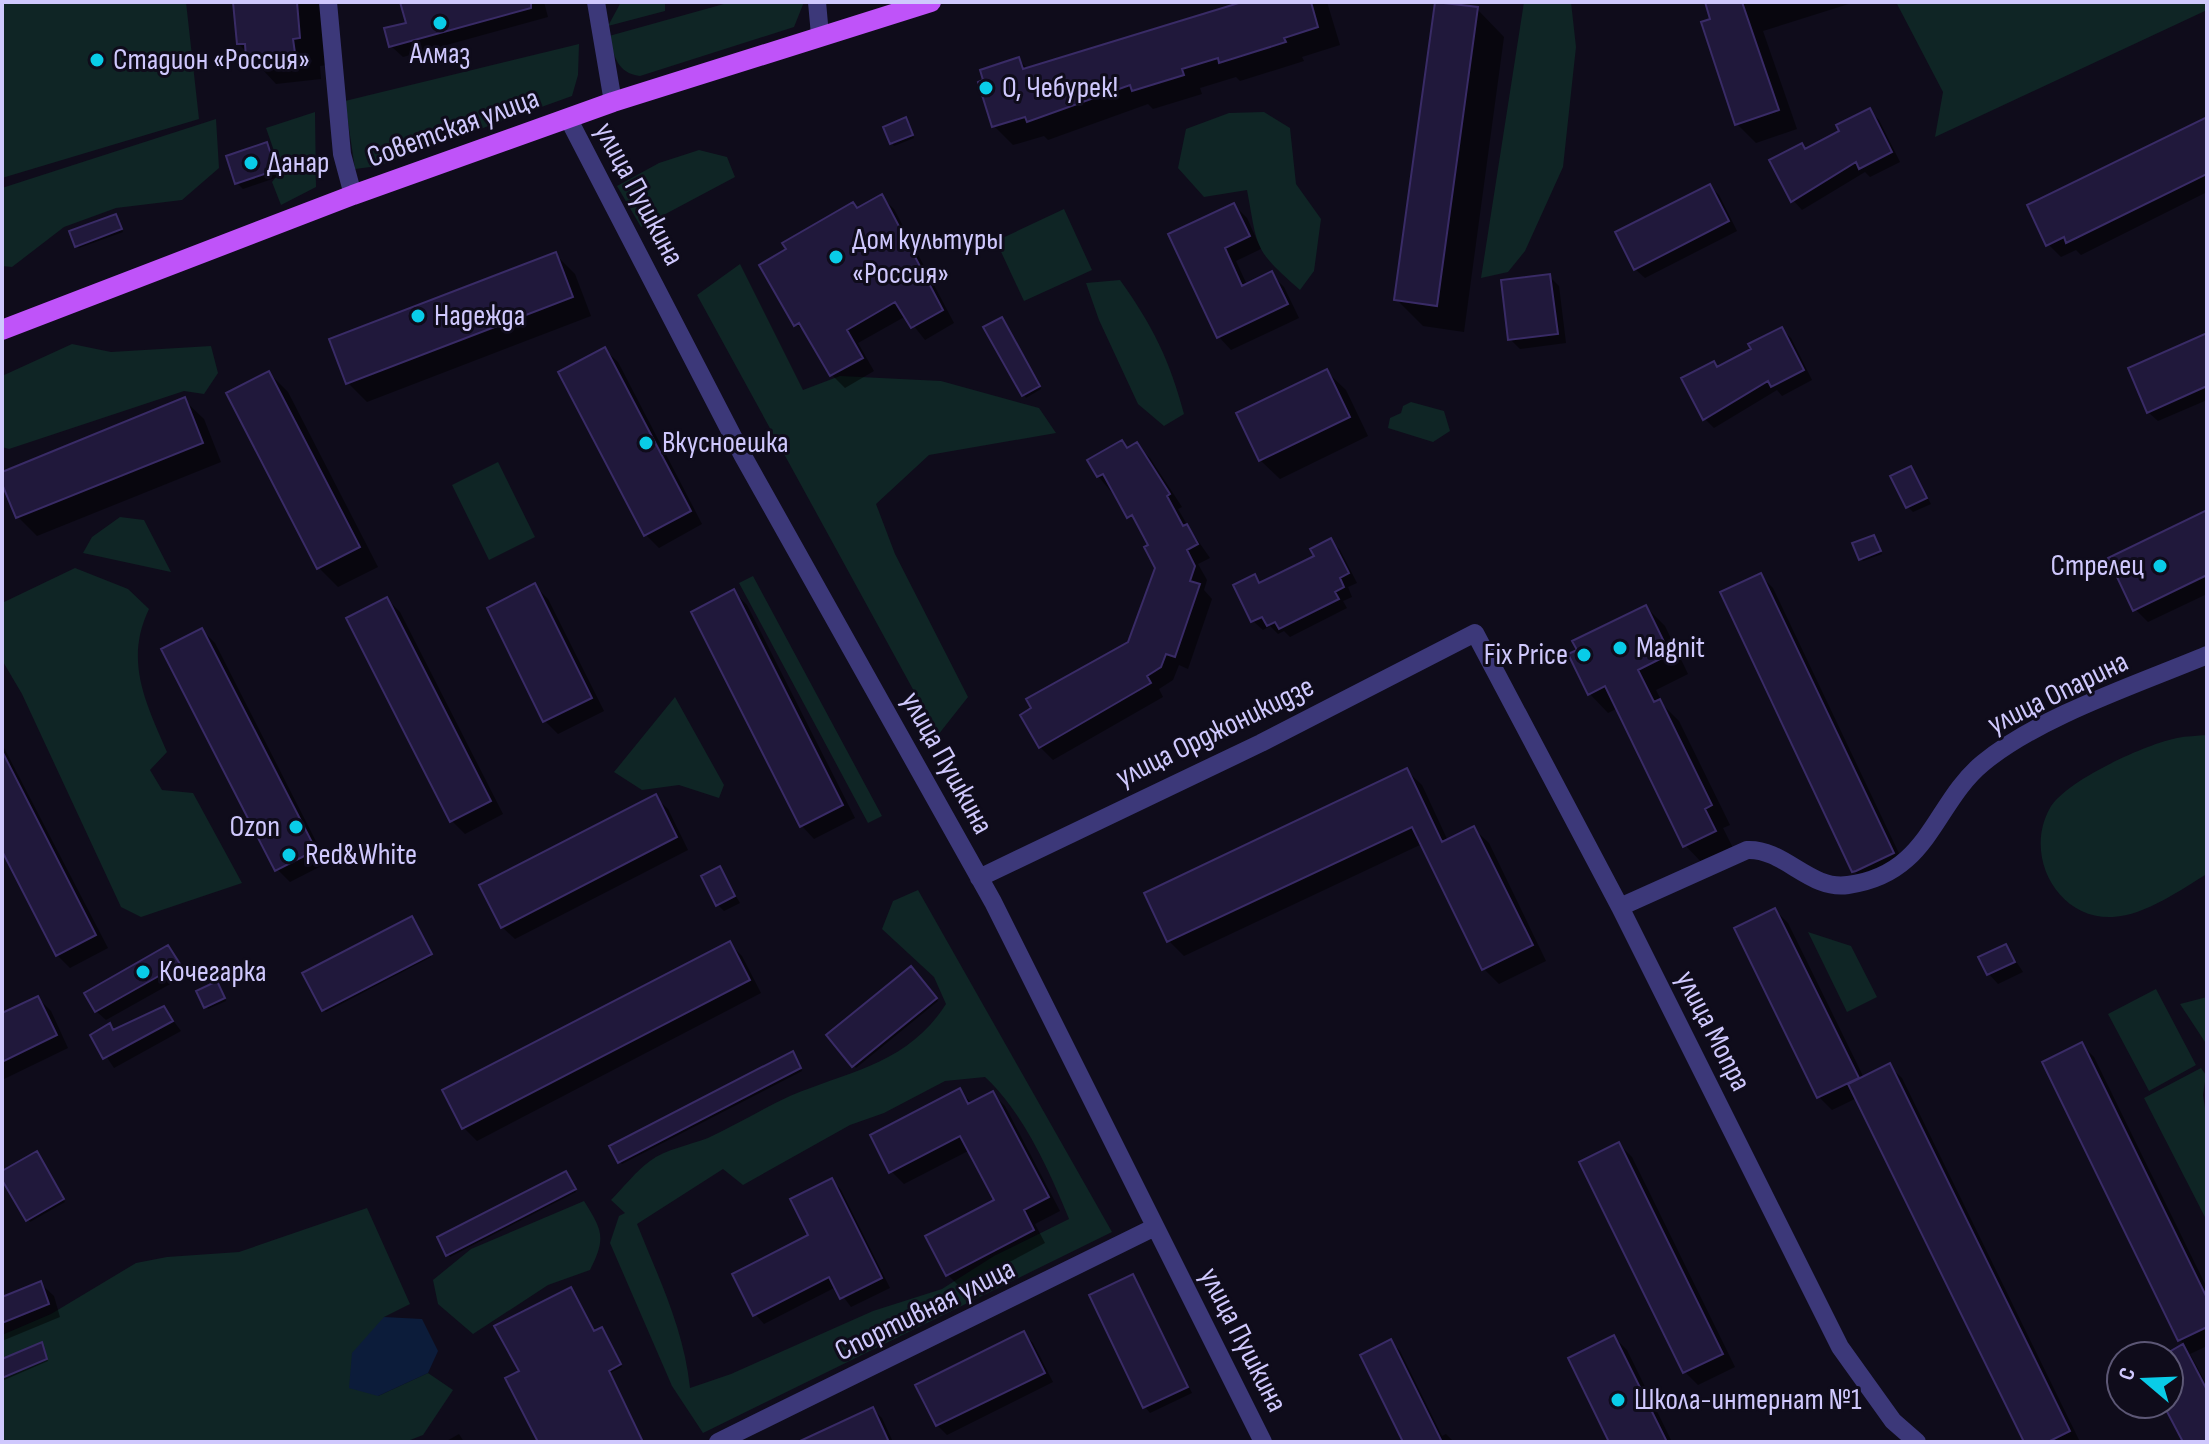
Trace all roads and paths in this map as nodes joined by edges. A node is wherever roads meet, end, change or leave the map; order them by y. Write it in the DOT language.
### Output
graph roads {
  1 [pos="328,2"];
  2 [pos="596,2"];
  3 [pos="817,2"];
  4 [pos="931,2"];
  5 [pos="820,35"];
  6 [pos="613,102"];
  7 [pos="568,118"];
  8 [pos="353,195"];
  9 [pos="2,330"];
  10 [pos="1475,633"];
  11 [pos="2207,655"];
  12 [pos="979,878"];
  13 [pos="1620,907"];
  14 [pos="1155,1227"];
  15 [pos="718,1442"];
  16 [pos="1263,1442"];
  17 [pos="1917,1442"];
  1 -- 8 [label="street"];
  2 -- 6 [label="street, улица Пушкина"];
  3 -- 5 [label="street"];
  4 -- 5 [label="main road, Советская улица"];
  5 -- 6 [label="main road, Советская улица"];
  6 -- 7 [label="main road, Советская улица"];
  7 -- 8 [label="main road, Советская улица"];
  7 -- 12 [label="street, улица Пушкина"];
  8 -- 9 [label="main road, Советская улица"];
  10 -- 12 [label="street, улица Орджоникидзе"];
  10 -- 13 [label="street, улица Мопра"];
  11 -- 13 [label="street, улица Опарина"];
  12 -- 14 [label="street, улица Пушкина"];
  13 -- 17 [label="street, улица Мопра"];
  14 -- 15 [label="street, Спортивная улица"];
  14 -- 16 [label="street, улица Пушкина"];
}
